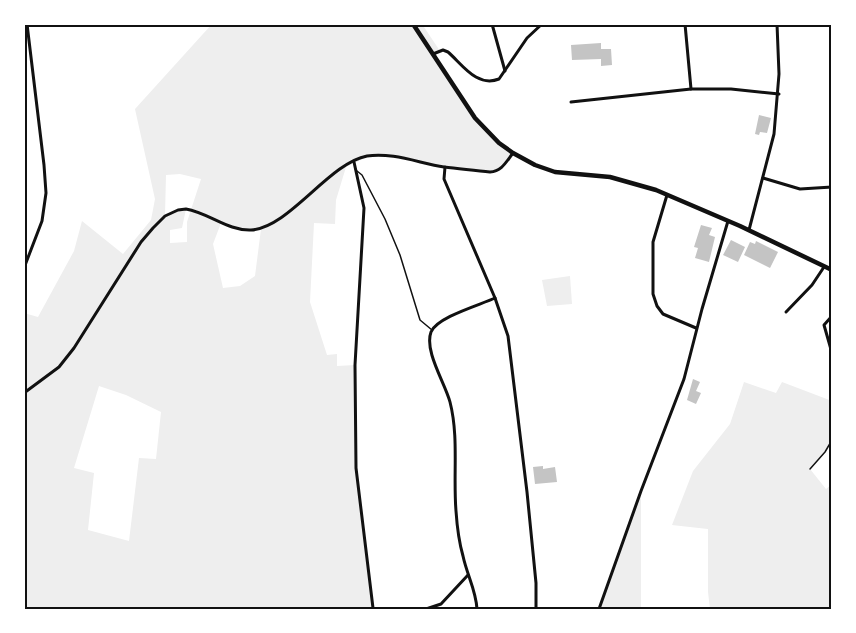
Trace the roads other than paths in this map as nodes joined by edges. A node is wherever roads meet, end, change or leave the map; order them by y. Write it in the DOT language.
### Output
graph roads {
  1 [pos="27,24"];
  2 [pos="413,24"];
  3 [pos="492,24"];
  4 [pos="542,24"];
  5 [pos="685,24"];
  6 [pos="777,24"];
  7 [pos="433,54"];
  8 [pos="505,70"];
  9 [pos="691,89"];
  10 [pos="779,94"];
  11 [pos="571,102"];
  12 [pos="513,153"];
  13 [pos="354,162"];
  14 [pos="445,167"];
  15 [pos="357,171"];
  16 [pos="763,178"];
  17 [pos="832,187"];
  18 [pos="668,195"];
  19 [pos="728,221"];
  20 [pos="749,230"];
  21 [pos="825,267"];
  22 [pos="24,268"];
  23 [pos="832,270"];
  24 [pos="495,298"];
  25 [pos="786,312"];
  26 [pos="832,316"];
  27 [pos="697,328"];
  28 [pos="432,330"];
  29 [pos="832,353"];
  30 [pos="24,393"];
  31 [pos="468,574"];
  32 [pos="375,609"];
  33 [pos="426,609"];
  34 [pos="477,609"];
  35 [pos="536,609"];
  36 [pos="599,609"];
  1 -- 22 [label="street"];
  2 -- 7 [label="main road"];
  3 -- 8 [label="street"];
  4 -- 8 [label="street"];
  5 -- 9 [label="street"];
  6 -- 10 [label="street"];
  7 -- 8 [label="street"];
  7 -- 12 [label="main road"];
  9 -- 10 [label="street"];
  9 -- 11 [label="street"];
  10 -- 16 [label="street"];
  12 -- 14 [label="street"];
  12 -- 18 [label="main road"];
  13 -- 14 [label="street"];
  13 -- 15 [label="street"];
  13 -- 30 [label="street"];
  14 -- 24 [label="street"];
  15 -- 28 [label="lane"];
  15 -- 32 [label="street"];
  16 -- 17 [label="street"];
  16 -- 20 [label="street"];
  18 -- 19 [label="main road"];
  18 -- 27 [label="street"];
  19 -- 20 [label="main road"];
  19 -- 27 [label="street"];
  20 -- 21 [label="main road"];
  21 -- 23 [label="main road"];
  21 -- 25 [label="street"];
  24 -- 28 [label="street"];
  24 -- 35 [label="street"];
  26 -- 29 [label="street"];
  27 -- 36 [label="street"];
  28 -- 31 [label="street"];
  31 -- 33 [label="street"];
  31 -- 34 [label="street"];
}
